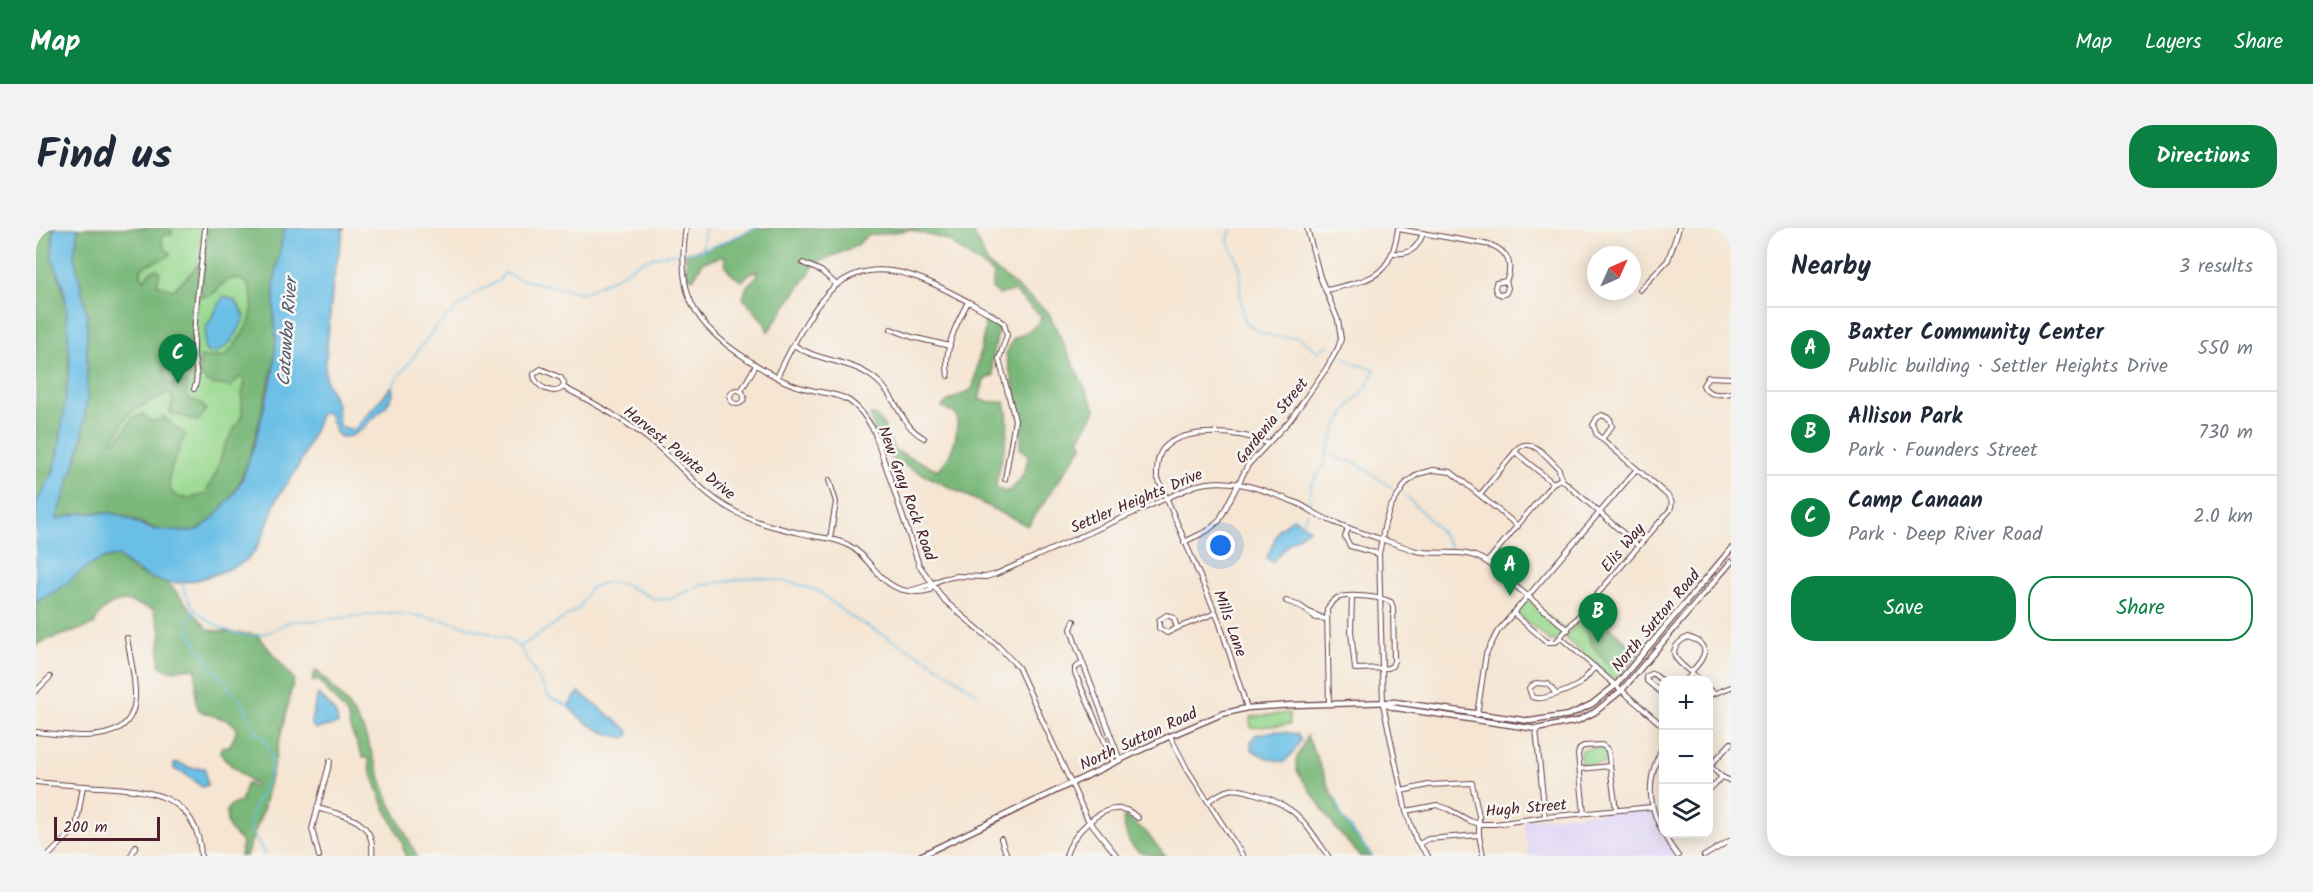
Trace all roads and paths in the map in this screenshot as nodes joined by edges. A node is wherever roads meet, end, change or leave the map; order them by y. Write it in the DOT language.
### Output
graph roads {
  1 [pos="205,228"];
  2 [pos="686,228"];
  3 [pos="1307,228"];
  4 [pos="1679,228"];
  5 [pos="1398,229"];
  6 [pos="1423,233"];
  7 [pos="1394,253"];
  8 [pos="803,263"];
  9 [pos="1506,281"];
  10 [pos="837,285"];
  11 [pos="1641,289"];
  12 [pos="1327,290"];
  13 [pos="968,302"];
  14 [pos="891,329"];
  15 [pos="794,345"];
  16 [pos="950,346"];
  17 [pos="756,365"];
  18 [pos="948,376"];
  19 [pos="777,377"];
  20 [pos="1731,378"];
  21 [pos="563,387"];
  22 [pos="194,389"];
  23 [pos="741,391"];
  24 [pos="1731,393"];
  25 [pos="924,438"];
  26 [pos="1602,439"];
  27 [pos="1266,443"];
  28 [pos="1515,452"];
  29 [pos="1636,470"];
  30 [pos="1005,479"];
  31 [pos="1561,479"];
  32 [pos="829,480"];
  33 [pos="1237,483"];
  34 [pos="1553,483"];
  35 [pos="1480,495"];
  36 [pos="1165,499"];
  37 [pos="1598,512"];
  38 [pos="1518,526"];
  39 [pos="1348,528"];
  40 [pos="1381,538"];
  41 [pos="830,539"];
  42 [pos="1184,542"];
  43 [pos="1638,546"];
  44 [pos="1731,549"];
  45 [pos="1378,554"];
  46 [pos="1487,562"];
  47 [pos="1731,562"];
  48 [pos="932,584"];
  49 [pos="909,591"];
  50 [pos="1352,596"];
  51 [pos="1527,596"];
  52 [pos="1379,598"];
  53 [pos="1286,601"];
  54 [pos="1216,613"];
  55 [pos="1513,613"];
  56 [pos="1325,618"];
  57 [pos="1074,621"];
  58 [pos="1177,628"];
  59 [pos="1568,630"];
  60 [pos="127,638"];
  61 [pos="1561,638"];
  62 [pos="1083,663"];
  63 [pos="1594,667"];
  64 [pos="1382,668"];
  65 [pos="1692,673"];
  66 [pos="1690,676"];
  67 [pos="1695,676"];
  68 [pos="50,677"];
  69 [pos="1659,678"];
  70 [pos="1616,685"];
  71 [pos="1731,687"];
  72 [pos="1622,690"];
  73 [pos="36,691"];
  74 [pos="1659,691"];
  75 [pos="1714,693"];
  76 [pos="1556,694"];
  77 [pos="1329,703"];
  78 [pos="1383,704"];
  79 [pos="1247,708"];
  80 [pos="1477,713"];
  81 [pos="1476,721"];
  82 [pos="1659,723"];
  83 [pos="1536,729"];
  84 [pos="36,732"];
  85 [pos="1173,735"];
  86 [pos="1731,743"];
  87 [pos="1659,755"];
  88 [pos="1120,760"];
  89 [pos="330,761"];
  90 [pos="1713,761"];
  91 [pos="1114,763"];
  92 [pos="1610,766"];
  93 [pos="1580,769"];
  94 [pos="1713,769"];
  95 [pos="1722,777"];
  96 [pos="1731,781"];
  97 [pos="36,782"];
  98 [pos="1070,784"];
  99 [pos="83,786"];
  100 [pos="1713,786"];
  101 [pos="1402,791"];
  102 [pos="1209,801"];
  103 [pos="1652,807"];
  104 [pos="317,808"];
  105 [pos="1616,810"];
  106 [pos="1406,811"];
  107 [pos="1584,814"];
  108 [pos="1545,817"];
  109 [pos="1138,818"];
  110 [pos="1090,822"];
  111 [pos="1659,823"];
  112 [pos="1479,824"];
  113 [pos="1479,835"];
  114 [pos="1667,838"];
  115 [pos="1001,839"];
  116 [pos="1731,840"];
  117 [pos="1419,844"];
  118 [pos="136,846"];
  119 [pos="48,856"];
  120 [pos="131,856"];
  121 [pos="201,856"];
  122 [pos="319,856"];
  123 [pos="372,856"];
  124 [pos="920,856"];
  125 [pos="1007,856"];
  126 [pos="1066,856"];
  127 [pos="1117,856"];
  128 [pos="1243,856"];
  129 [pos="1328,856"];
  130 [pos="1428,856"];
  131 [pos="1482,856"];
  132 [pos="1678,856"];
  133 [pos="1704,856"];
  1 -- 22 [label="street"];
  2 -- 17 [label="street, New Gray Rock Road"];
  3 -- 12 [label="street, Gardenia Street"];
  4 -- 11 [label="street"];
  5 -- 6 [label="street"];
  5 -- 7 [label="street"];
  6 -- 7 [label="street"];
  6 -- 9 [label="street"];
  7 -- 12 [label="street"];
  8 -- 10 [label="street"];
  10 -- 13 [label="street"];
  10 -- 15 [label="street"];
  12 -- 27 [label="street, Gardenia Street"];
  13 -- 16 [label="street"];
  13 -- 30 [label="street"];
  14 -- 16 [label="street"];
  15 -- 19 [label="street"];
  15 -- 25 [label="street"];
  16 -- 18 [label="street"];
  17 -- 19 [label="street, New Gray Rock Road"];
  17 -- 23 [label="street"];
  19 -- 48 [label="street, New Gray Rock Road"];
  20 -- 24 [label="street"];
  21 -- 21 [label="street, Harvest Pointe Drive"];
  21 -- 41 [label="street, Harvest Pointe Drive"];
  26 -- 26 [label="street"];
  26 -- 29 [label="street"];
  27 -- 33 [label="street, Gardenia Street"];
  27 -- 36 [label="street, Mills Lane"];
  28 -- 31 [label="street"];
  28 -- 34 [label="street"];
  28 -- 35 [label="street"];
  29 -- 37 [label="street"];
  29 -- 43 [label="street, Elis Way"];
  31 -- 34 [label="street"];
  31 -- 37 [label="street"];
  32 -- 41 [label="street"];
  33 -- 36 [label="street, Settler Heights Drive"];
  33 -- 39 [label="street, Settler Heights Drive"];
  33 -- 42 [label="street, Gardenia Street"];
  34 -- 38 [label="street"];
  35 -- 38 [label="street"];
  35 -- 40 [label="street"];
  36 -- 42 [label="street, Mills Lane"];
  36 -- 48 [label="street, Settler Heights Drive"];
  37 -- 43 [label="street"];
  37 -- 51 [label="street"];
  38 -- 46 [label="street"];
  39 -- 40 [label="street, Settler Heights Drive"];
  39 -- 45 [label="street"];
  40 -- 45 [label="street"];
  40 -- 46 [label="street"];
  41 -- 49 [label="street, Harvest Pointe Drive"];
  42 -- 54 [label="street, Mills Lane"];
  43 -- 59 [label="street, Elis Way"];
  44 -- 70 [label="main road, North Sutton Road"];
  45 -- 52 [label="street"];
  46 -- 51 [label="street"];
  47 -- 72 [label="main road, North Sutton Road"];
  48 -- 49 [label="street, Settler Heights Drive"];
  48 -- 98 [label="street, New Gray Rock Road"];
  50 -- 52 [label="street"];
  50 -- 56 [label="street"];
  50 -- 64 [label="street"];
  51 -- 55 [label="street"];
  51 -- 59 [label="street"];
  52 -- 64 [label="street"];
  52 -- 64 [label="street"];
  53 -- 56 [label="street"];
  54 -- 58 [label="street"];
  54 -- 79 [label="street, Mills Lane"];
  55 -- 61 [label="street"];
  55 -- 80 [label="street"];
  56 -- 77 [label="street"];
  57 -- 62 [label="street"];
  58 -- 58 [label="street"];
  59 -- 61 [label="street, Elis Way"];
  60 -- 84 [label="street"];
  61 -- 63 [label="street"];
  62 -- 88 [label="street"];
  62 -- 91 [label="street"];
  63 -- 70 [label="street"];
  63 -- 76 [label="street"];
  64 -- 78 [label="street"];
  65 -- 65 [label="street"];
  65 -- 66 [label="street"];
  65 -- 67 [label="street"];
  68 -- 73 [label="street"];
  69 -- 74 [label="street"];
  70 -- 72 [label="street"];
  70 -- 80 [label="main road, North Sutton Road"];
  71 -- 75 [label="street"];
  72 -- 82 [label="street"];
  72 -- 83 [label="main road, North Sutton Road"];
  76 -- 76 [label="street"];
  77 -- 78 [label="main road, North Sutton Road"];
  77 -- 79 [label="main road, North Sutton Road"];
  78 -- 80 [label="main road, North Sutton Road"];
  78 -- 81 [label="main road, North Sutton Road"];
  78 -- 101 [label="street"];
  79 -- 85 [label="main road, North Sutton Road"];
  80 -- 81 [label="street"];
  81 -- 83 [label="main road, North Sutton Road"];
  83 -- 108 [label="street"];
  85 -- 88 [label="main road, North Sutton Road"];
  85 -- 102 [label="street"];
  86 -- 90 [label="street"];
  87 -- 103 [label="street"];
  88 -- 91 [label="main road, North Sutton Road"];
  89 -- 104 [label="street"];
  91 -- 98 [label="main road, North Sutton Road"];
  92 -- 93 [label="street"];
  92 -- 93 [label="street"];
  92 -- 105 [label="street"];
  93 -- 107 [label="street"];
  94 -- 95 [label="street"];
  95 -- 96 [label="street"];
  95 -- 100 [label="street"];
  97 -- 99 [label="street"];
  98 -- 110 [label="street, New Gray Rock Road"];
  98 -- 124 [label="main road, North Sutton Road"];
  99 -- 119 [label="street"];
  99 -- 121 [label="street"];
  101 -- 106 [label="street"];
  101 -- 112 [label="street"];
  102 -- 128 [label="street"];
  102 -- 129 [label="street"];
  103 -- 105 [label="street, Hugh Street"];
  103 -- 111 [label="street"];
  104 -- 122 [label="street"];
  104 -- 123 [label="street"];
  105 -- 107 [label="street, Hugh Street"];
  106 -- 112 [label="street, Hugh Street"];
  106 -- 117 [label="street"];
  107 -- 108 [label="street, Hugh Street"];
  108 -- 112 [label="street, Hugh Street"];
  109 -- 110 [label="street"];
  110 -- 126 [label="street"];
  110 -- 127 [label="street, New Gray Rock Road"];
  112 -- 113 [label="street"];
  113 -- 117 [label="street"];
  113 -- 131 [label="street"];
  114 -- 132 [label="street"];
  115 -- 125 [label="street"];
  116 -- 133 [label="street"];
  117 -- 130 [label="street"];
  118 -- 120 [label="street"];
}
